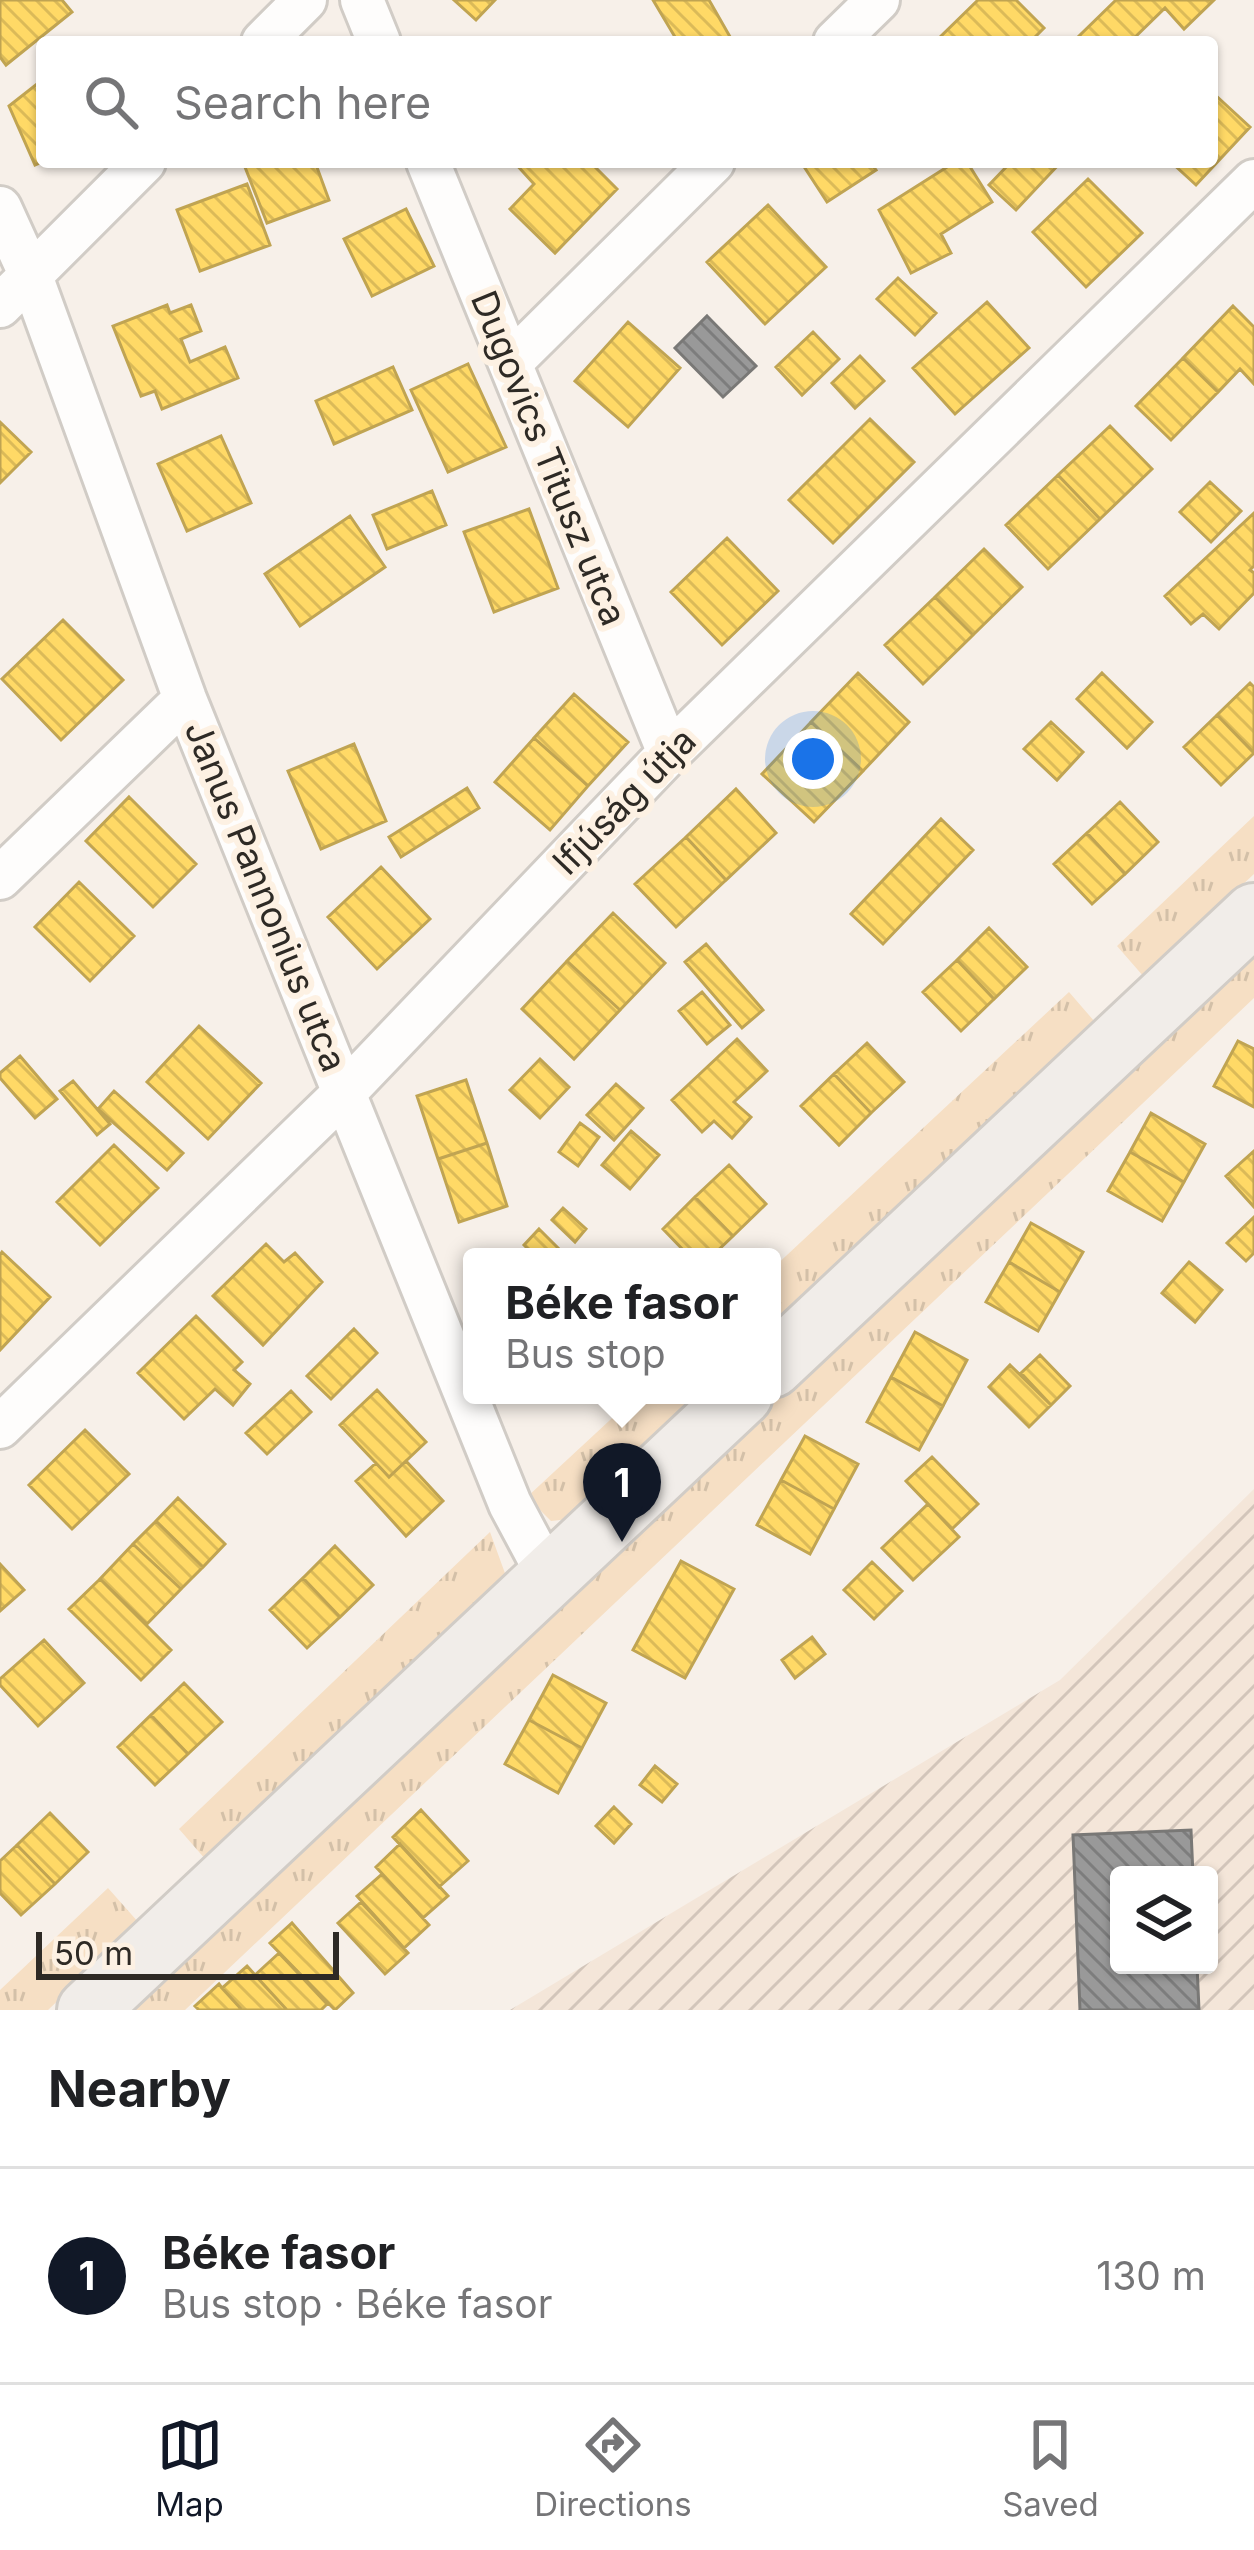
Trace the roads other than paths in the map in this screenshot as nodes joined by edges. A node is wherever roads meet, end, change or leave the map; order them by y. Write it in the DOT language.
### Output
graph roads {
  1 [pos="305,0"];
  2 [pos="362,0"];
  3 [pos="878,0"];
  4 [pos="269,36"];
  5 [pos="377,36"];
  6 [pos="841,36"];
  7 [pos="138,168"];
  8 [pos="430,168"];
  9 [pos="707,168"];
  10 [pos="1254,181"];
  11 [pos="0,208"];
  12 [pos="31,276"];
  13 [pos="0,306"];
  14 [pos="511,362"];
  15 [pos="185,699"];
  16 [pos="669,753"];
  17 [pos="0,878"];
  18 [pos="1254,914"];
  19 [pos="346,1091"];
  20 [pos="781,1359"];
  21 [pos="463,1386"];
  22 [pos="470,1404"];
  23 [pos="732,1404"];
  24 [pos="0,1427"];
  25 [pos="548,1576"];
  26 [pos="88,2010"];
  1 -- 4 [label="street"];
  2 -- 5 [label="street"];
  3 -- 6 [label="street"];
  7 -- 12 [label="street"];
  8 -- 14 [label="street, Dugovics Titusz utca"];
  9 -- 14 [label="street"];
  10 -- 16 [label="street, Ifjúság útja"];
  11 -- 12 [label="street, Janus Pannonius utca"];
  12 -- 13 [label="street"];
  12 -- 15 [label="street, Janus Pannonius utca"];
  14 -- 16 [label="street, Dugovics Titusz utca"];
  15 -- 17 [label="street"];
  15 -- 19 [label="street, Janus Pannonius utca"];
  16 -- 19 [label="street, Ifjúság útja"];
  18 -- 20 [label="street"];
  19 -- 21 [label="street, Janus Pannonius utca"];
  19 -- 24 [label="street, Ifjúság útja"];
  22 -- 25 [label="street, Janus Pannonius utca"];
  23 -- 25 [label="street"];
  25 -- 26 [label="street"];
}
